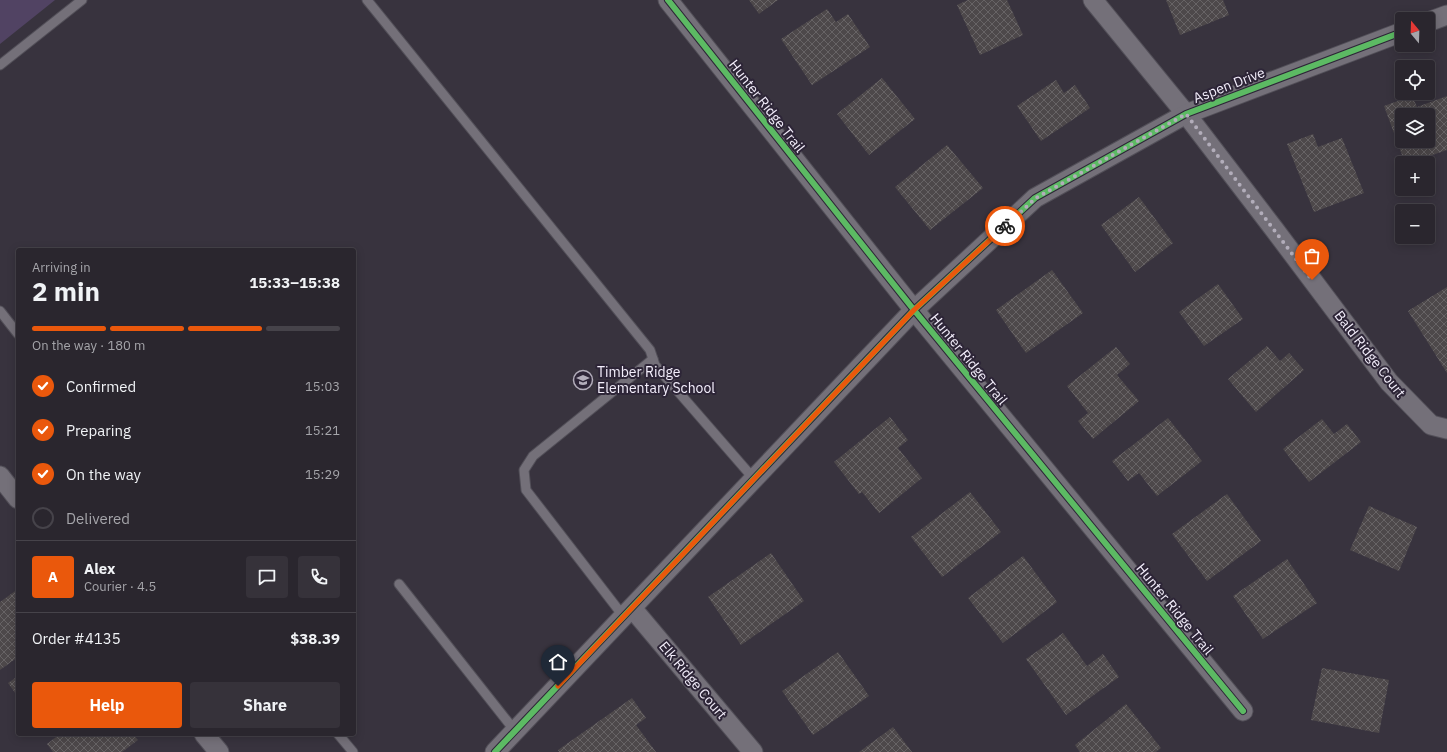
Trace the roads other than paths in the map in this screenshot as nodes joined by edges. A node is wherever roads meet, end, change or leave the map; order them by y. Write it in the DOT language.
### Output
graph roads {
  1 [pos="82,0"];
  2 [pos="367,0"];
  3 [pos="668,0"];
  4 [pos="1092,0"];
  5 [pos="1447,15"];
  6 [pos="1435,19"];
  7 [pos="1395,35"];
  8 [pos="0,64"];
  9 [pos="1186,114"];
  10 [pos="914,310"];
  11 [pos="0,311"];
  12 [pos="16,331"];
  13 [pos="653,360"];
  14 [pos="1447,428"];
  15 [pos="0,476"];
  16 [pos="754,479"];
  17 [pos="16,496"];
  18 [pos="399,584"];
  19 [pos="628,612"];
  20 [pos="1243,711"];
  21 [pos="515,731"];
  22 [pos="206,736"];
  23 [pos="340,736"];
  24 [pos="219,752"];
  25 [pos="353,752"];
  26 [pos="495,752"];
  27 [pos="753,752"];
  1 -- 8 [label="lane"];
  2 -- 13 [label="lane"];
  3 -- 10 [label="street, Hunter Ridge Trail"];
  4 -- 9 [label="street, Bald Ridge Court"];
  5 -- 6 [label="street"];
  7 -- 9 [label="street, Aspen Drive"];
  9 -- 10 [label="street, Aspen Drive"];
  9 -- 14 [label="street, Bald Ridge Court"];
  10 -- 16 [label="street, Aspen Drive"];
  10 -- 20 [label="street, Hunter Ridge Trail"];
  11 -- 12 [label="lane"];
  13 -- 16 [label="lane"];
  13 -- 19 [label="lane"];
  15 -- 17 [label="street"];
  16 -- 19 [label="street, Aspen Drive"];
  18 -- 21 [label="lane"];
  19 -- 21 [label="street, Aspen Drive"];
  19 -- 27 [label="street, Elk Ridge Court"];
  21 -- 26 [label="street, Aspen Drive"];
  22 -- 24 [label="street"];
  23 -- 25 [label="lane"];
}
